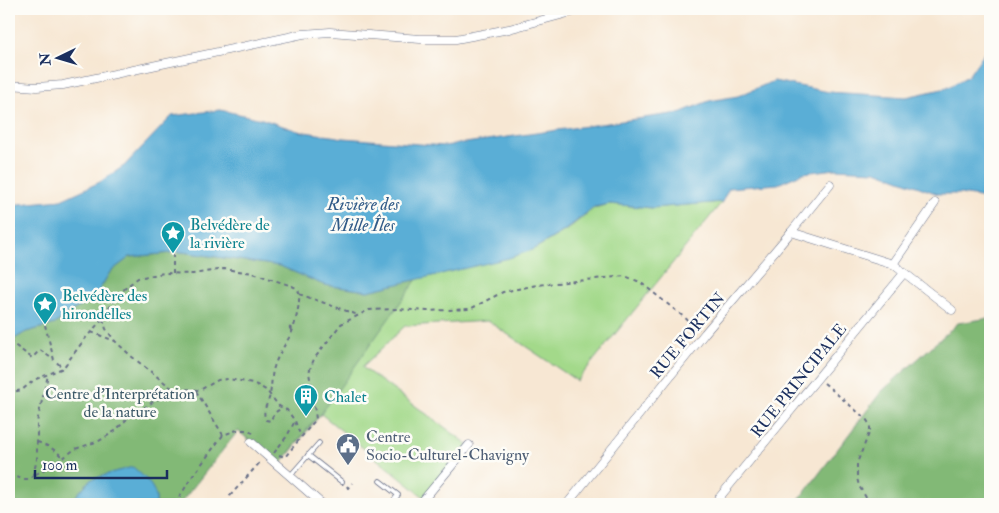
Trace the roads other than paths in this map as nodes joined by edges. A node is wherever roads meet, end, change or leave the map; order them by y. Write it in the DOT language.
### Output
graph roads {
  1 [pos="583,9"];
  2 [pos="9,85"];
  3 [pos="830,184"];
  4 [pos="935,203"];
  5 [pos="791,232"];
  6 [pos="893,264"];
  7 [pos="904,273"];
  8 [pos="952,310"];
  9 [pos="253,439"];
  10 [pos="319,443"];
  11 [pos="469,446"];
  12 [pos="308,455"];
  13 [pos="290,476"];
  14 [pos="380,481"];
  15 [pos="342,482"];
  16 [pos="322,504"];
  17 [pos="391,504"];
  18 [pos="420,504"];
  19 [pos="567,504"];
  20 [pos="714,504"];
  1 -- 2 [label="street"];
  3 -- 5 [label="street, RUE FORTIN"];
  4 -- 6 [label="street"];
  5 -- 6 [label="street"];
  5 -- 19 [label="street, RUE FORTIN"];
  6 -- 7 [label="street"];
  7 -- 8 [label="street"];
  7 -- 20 [label="street, RUE PRINCIPALE"];
  9 -- 13 [label="street"];
  10 -- 12 [label="lane"];
  11 -- 18 [label="street"];
  12 -- 13 [label="lane"];
  12 -- 15 [label="lane"];
  13 -- 16 [label="street"];
  14 -- 17 [label="lane"];
}
